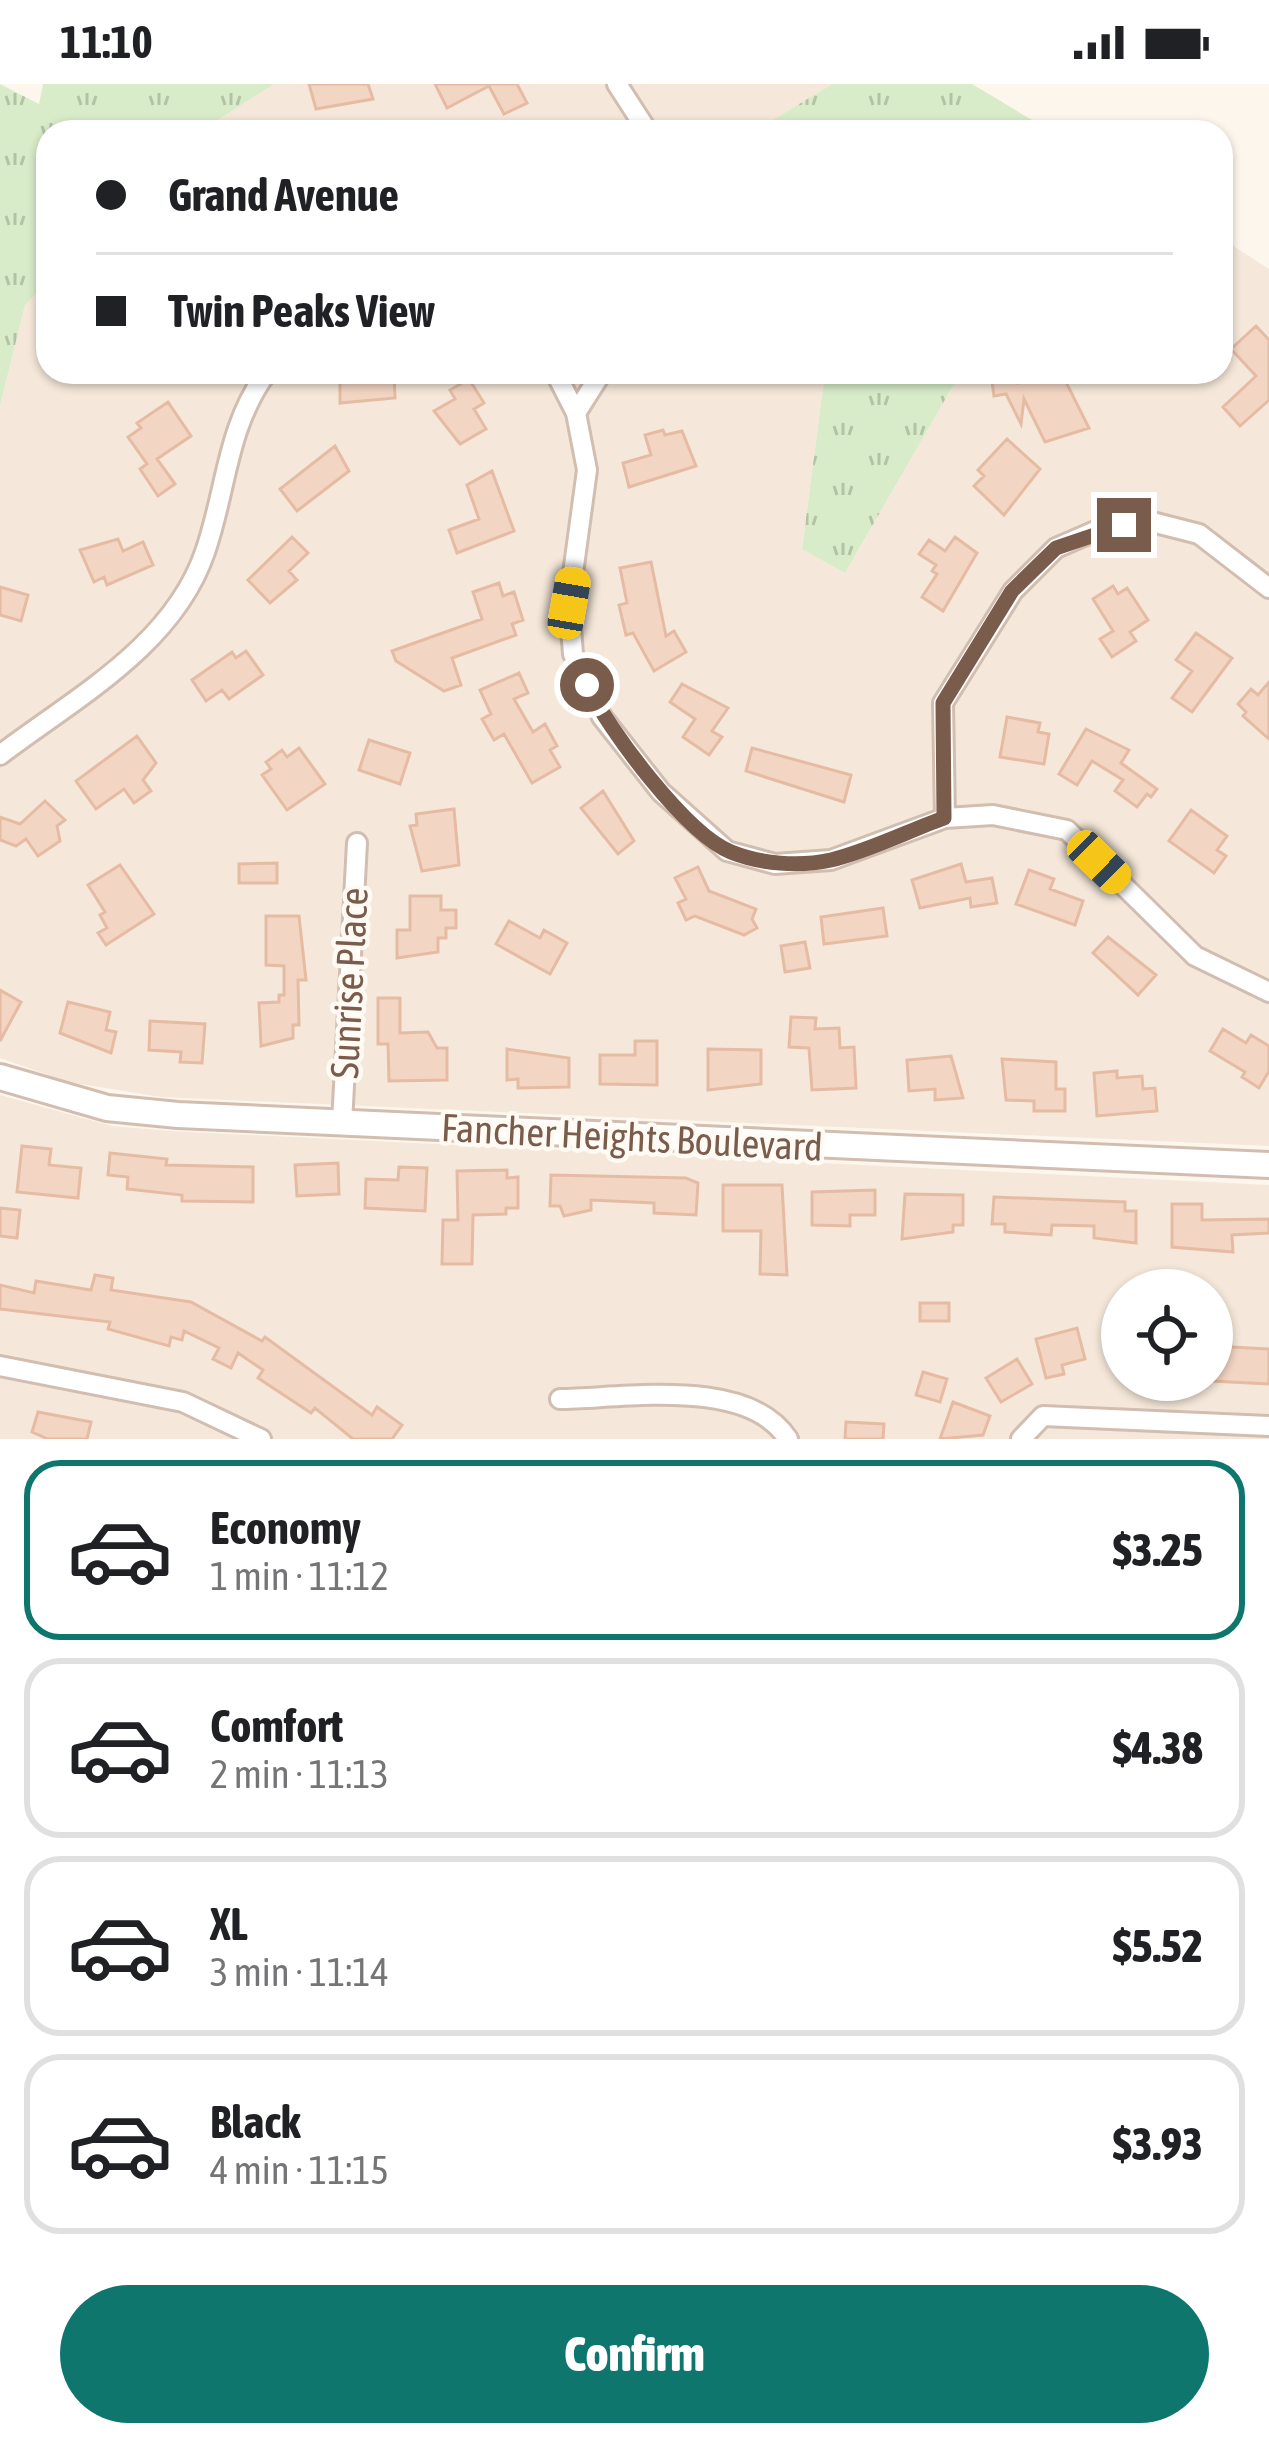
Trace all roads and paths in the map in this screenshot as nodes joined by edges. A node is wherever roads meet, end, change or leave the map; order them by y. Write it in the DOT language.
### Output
graph roads {
  1 [pos="617,84"];
  2 [pos="640,120"];
  3 [pos="258,384"];
  4 [pos="561,384"];
  5 [pos="594,384"];
  6 [pos="576,413"];
  7 [pos="1269,588"];
  8 [pos="0,755"];
  9 [pos="944,818"];
  10 [pos="357,843"];
  11 [pos="1269,992"];
  12 [pos="0,1077"];
  13 [pos="342,1123"];
  14 [pos="1269,1165"];
  15 [pos="1,1371"];
  16 [pos="560,1399"];
  17 [pos="1269,1426"];
  18 [pos="261,1439"];
  19 [pos="788,1439"];
  20 [pos="1021,1439"];
  1 -- 2 [label="street"];
  3 -- 8 [label="street"];
  4 -- 6 [label="street"];
  5 -- 6 [label="street"];
  6 -- 9 [label="street"];
  7 -- 9 [label="street"];
  9 -- 11 [label="street"];
  10 -- 13 [label="street, Sunrise Place"];
  12 -- 13 [label="street, Fancher Heights Boulevard"];
  13 -- 14 [label="street, Fancher Heights Boulevard"];
  15 -- 18 [label="street"];
  16 -- 19 [label="street"];
  17 -- 20 [label="street"];
}
